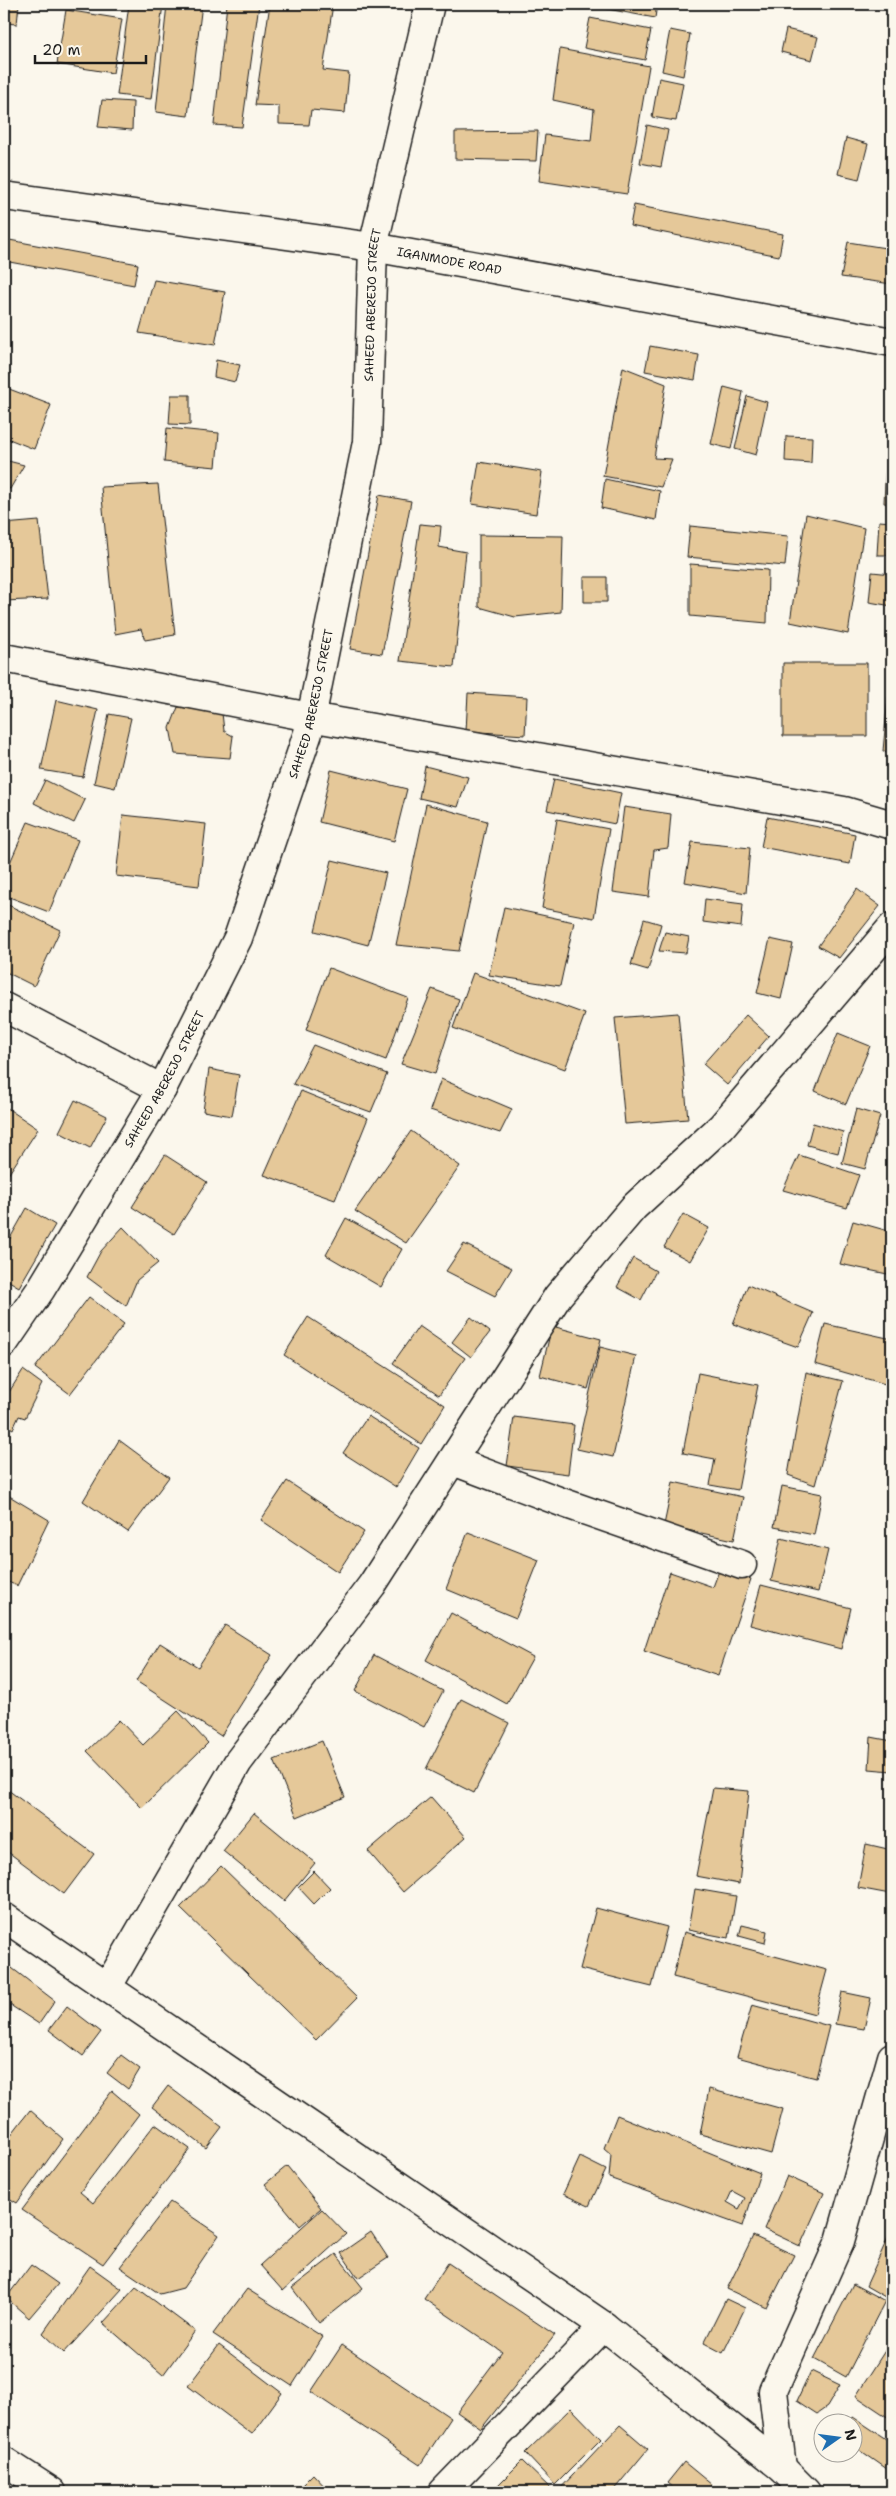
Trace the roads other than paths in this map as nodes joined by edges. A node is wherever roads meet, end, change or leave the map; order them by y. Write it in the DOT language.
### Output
graph roads {
  1 [pos="430,4"];
  2 [pos="4,196"];
  3 [pos="373,247"];
  4 [pos="892,342"];
  5 [pos="4,658"];
  6 [pos="310,718"];
  7 [pos="892,825"];
  8 [pos="892,926"];
  9 [pos="4,1007"];
  10 [pos="162,1089"];
  11 [pos="4,1343"];
  12 [pos="453,1461"];
  13 [pos="742,1565"];
  14 [pos="4,1917"];
  15 [pos="108,1986"];
  16 [pos="892,2057"];
  17 [pos="604,2326"];
  18 [pos="4,2461"];
  19 [pos="782,2468"];
  20 [pos="52,2492"];
  21 [pos="443,2492"];
  22 [pos="806,2492"];
  1 -- 3 [label="street, SAHEED ABEREJO STREET"];
  2 -- 3 [label="street, IGANMODE ROAD"];
  3 -- 4 [label="street, IGANMODE ROAD"];
  3 -- 6 [label="street, SAHEED ABEREJO STREET"];
  5 -- 6 [label="street"];
  6 -- 7 [label="street"];
  6 -- 10 [label="street, SAHEED ABEREJO STREET"];
  8 -- 12 [label="street"];
  9 -- 10 [label="street"];
  10 -- 11 [label="street, SAHEED ABEREJO STREET"];
  12 -- 13 [label="street"];
  12 -- 15 [label="street"];
  14 -- 15 [label="street"];
  15 -- 17 [label="street"];
  16 -- 19 [label="street"];
  17 -- 19 [label="street"];
  17 -- 21 [label="street"];
  18 -- 20 [label="street"];
  19 -- 22 [label="street"];
}
